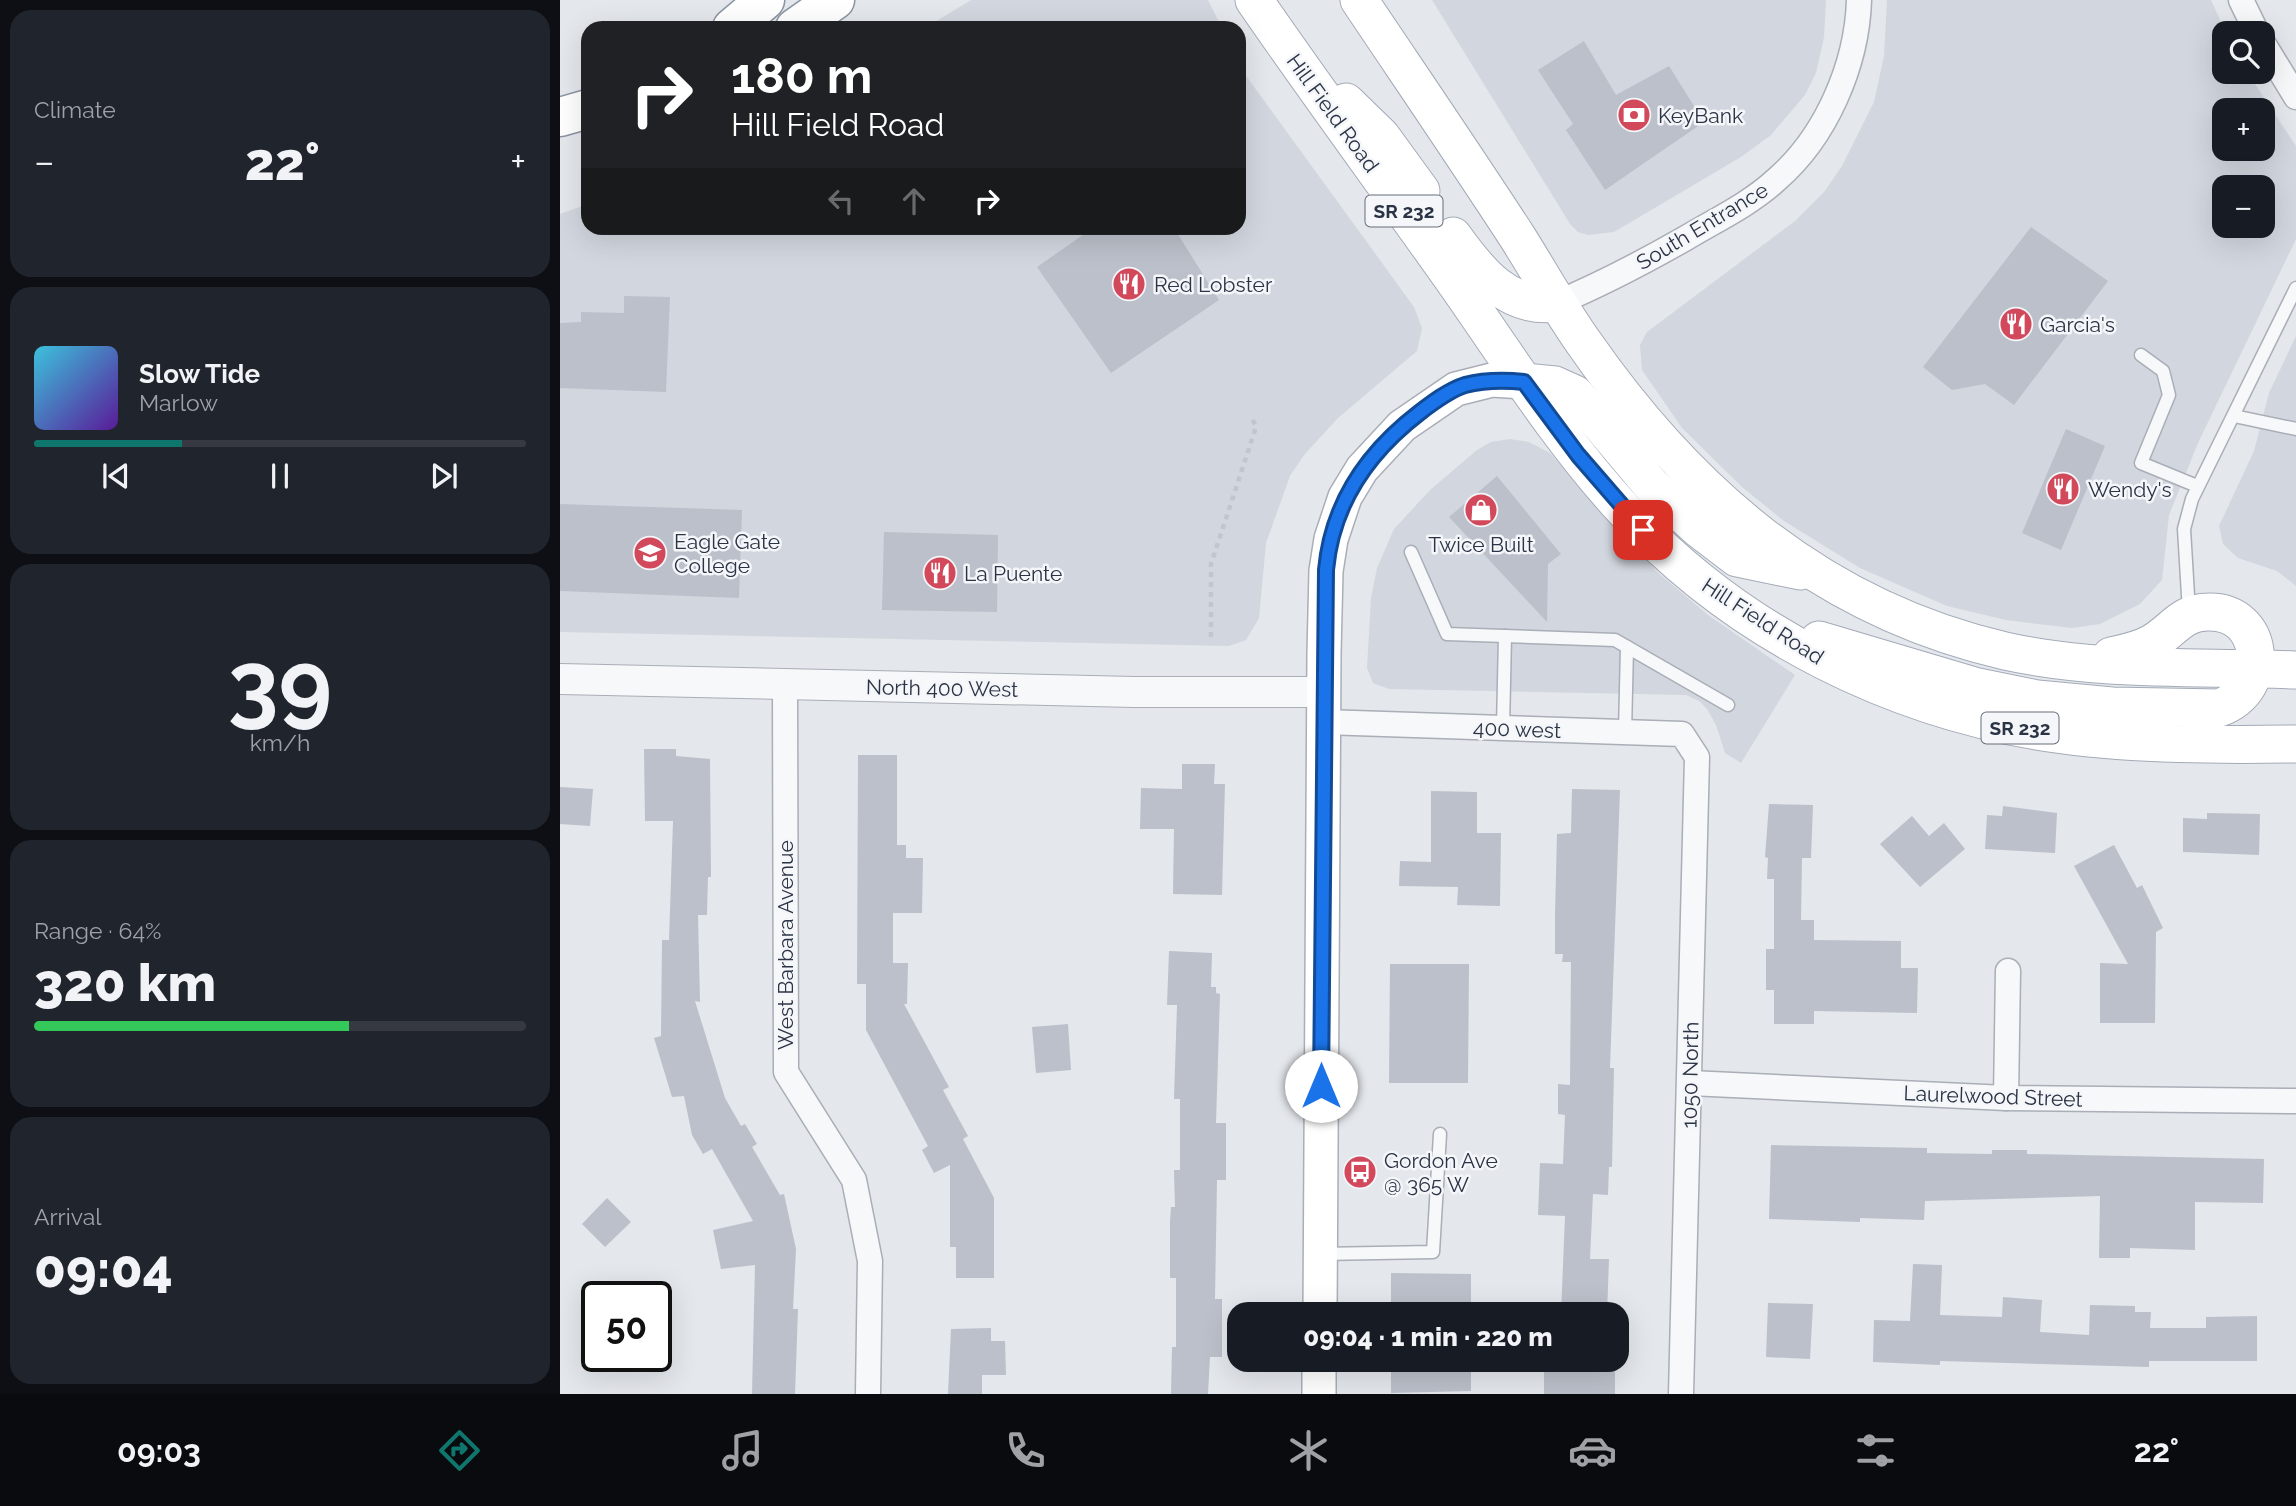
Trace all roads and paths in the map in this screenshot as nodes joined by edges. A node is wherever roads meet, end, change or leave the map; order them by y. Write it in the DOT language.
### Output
graph roads {
  1 [pos="765,0"];
  2 [pos="835,0"];
  3 [pos="1254,0"];
  4 [pos="1359,0"];
  5 [pos="1858,0"];
  6 [pos="2241,0"];
  7 [pos="740,21"];
  8 [pos="805,21"];
  9 [pos="2251,21"];
  10 [pos="1282,41"];
  11 [pos="2275,63"];
  12 [pos="2296,97"];
  13 [pos="581,111"];
  14 [pos="560,117"];
  15 [pos="2296,288"];
  16 [pos="1557,303"];
  17 [pos="2141,355"];
  18 [pos="1517,381"];
  19 [pos="2234,416"];
  20 [pos="1252,418"];
  21 [pos="2296,429"];
  22 [pos="2197,486"];
  23 [pos="1411,552"];
  24 [pos="1819,575"];
  25 [pos="2190,614"];
  26 [pos="1764,626"];
  27 [pos="1505,636"];
  28 [pos="1211,637"];
  29 [pos="1627,648"];
  30 [pos="2081,662"];
  31 [pos="2255,668"];
  32 [pos="2296,670"];
  33 [pos="560,678"];
  34 [pos="785,684"];
  35 [pos="1728,705"];
  36 [pos="1324,707"];
  37 [pos="1503,728"];
  38 [pos="1625,732"];
  39 [pos="2296,744"];
  40 [pos="1697,757"];
  41 [pos="2008,971"];
  42 [pos="1690,1083"];
  43 [pos="2006,1098"];
  44 [pos="2296,1101"];
  45 [pos="1440,1134"];
  46 [pos="1320,1254"];
  47 [pos="1320,1302"];
  48 [pos="1319,1372"];
  49 [pos="868,1394"];
  50 [pos="1319,1394"];
  51 [pos="1681,1394"];
  1 -- 7 [label="highway"];
  2 -- 8 [label="highway"];
  3 -- 10 [label="main road, Hill Field Road / SR 232"];
  4 -- 16 [label="main road"];
  5 -- 16 [label="street, South Entrance"];
  6 -- 9 [label="street"];
  10 -- 16 [label="main road"];
  10 -- 18 [label="main road, Hill Field Road / SR 232"];
  11 -- 12 [label="street"];
  13 -- 14 [label="highway"];
  15 -- 19 [label="lane"];
  16 -- 24 [label="main road"];
  17 -- 22 [label="lane"];
  18 -- 24 [label="main road"];
  18 -- 26 [label="main road, Hill Field Road / SR 232"];
  18 -- 36 [label="main road"];
  19 -- 21 [label="lane"];
  19 -- 22 [label="lane"];
  20 -- 28 [label="path"];
  22 -- 25 [label="lane"];
  23 -- 27 [label="lane"];
  24 -- 30 [label="main road"];
  25 -- 30 [label="main road"];
  25 -- 31 [label="main road"];
  26 -- 31 [label="main road"];
  26 -- 39 [label="main road, Hill Field Road / SR 232"];
  27 -- 29 [label="lane"];
  27 -- 37 [label="lane"];
  29 -- 35 [label="lane"];
  29 -- 38 [label="lane"];
  30 -- 31 [label="main road"];
  31 -- 32 [label="main road"];
  33 -- 34 [label="street, North 400 West"];
  34 -- 36 [label="street, North 400 West"];
  34 -- 49 [label="street, West Barbara Avenue"];
  36 -- 37 [label="street, 400 west"];
  36 -- 46 [label="main road"];
  37 -- 38 [label="street, 400 west"];
  38 -- 40 [label="street, 400 west"];
  40 -- 42 [label="street, 1050 North"];
  41 -- 43 [label="street"];
  42 -- 43 [label="street, Laurelwood Street"];
  42 -- 51 [label="street, 1050 North"];
  43 -- 44 [label="street, Laurelwood Street"];
  45 -- 46 [label="lane"];
  46 -- 47 [label="main road"];
  48 -- 50 [label="main road"];
}
